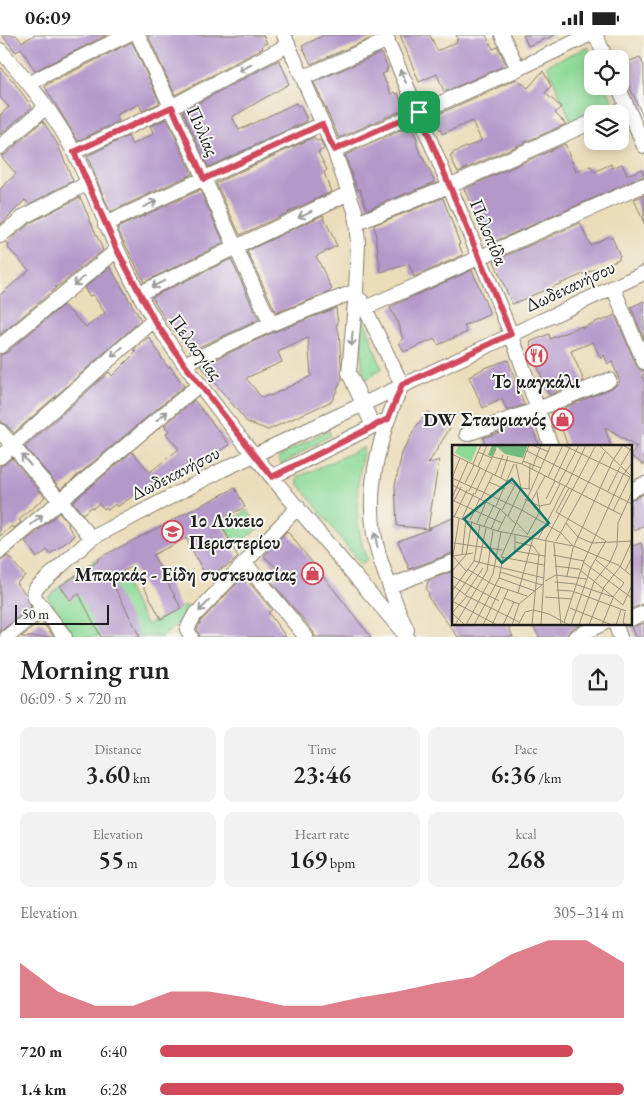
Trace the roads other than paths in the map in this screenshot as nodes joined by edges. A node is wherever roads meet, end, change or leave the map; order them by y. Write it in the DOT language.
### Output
graph roads {
  1 [pos="127,35"];
  2 [pos="138,35"];
  3 [pos="502,35"];
  4 [pos="589,35"];
  5 [pos="596,35"];
  6 [pos="387,37"];
  7 [pos="286,40"];
  8 [pos="602,50"];
  9 [pos="1,53"];
  10 [pos="518,69"];
  11 [pos="304,77"];
  12 [pos="30,84"];
  13 [pos="46,107"];
  14 [pos="172,107"];
  15 [pos="419,112"];
  16 [pos="629,112"];
  17 [pos="322,124"];
  18 [pos="584,127"];
  19 [pos="644,146"];
  20 [pos="0,147"];
  21 [pos="334,150"];
  22 [pos="74,152"];
  23 [pos="204,179"];
  24 [pos="88,183"];
  25 [pos="644,185"];
  26 [pos="449,186"];
  27 [pos="349,193"];
  28 [pos="357,223"];
  29 [pos="105,224"];
  30 [pos="0,235"];
  31 [pos="235,247"];
  32 [pos="117,250"];
  33 [pos="480,258"];
  34 [pos="644,273"];
  35 [pos="613,287"];
  36 [pos="356,291"];
  37 [pos="140,293"];
  38 [pos="364,308"];
  39 [pos="154,320"];
  40 [pos="271,324"];
  41 [pos="511,334"];
  42 [pos="0,345"];
  43 [pos="643,355"];
  44 [pos="184,364"];
  45 [pos="609,380"];
  46 [pos="200,384"];
  47 [pos="402,385"];
  48 [pos="363,403"];
  49 [pos="538,409"];
  50 [pos="388,419"];
  51 [pos="373,426"];
  52 [pos="0,431"];
  53 [pos="467,434"];
  54 [pos="13,445"];
  55 [pos="551,445"];
  56 [pos="254,455"];
  57 [pos="0,457"];
  58 [pos="272,477"];
  59 [pos="644,484"];
  60 [pos="632,490"];
  61 [pos="60,501"];
  62 [pos="298,507"];
  63 [pos="92,537"];
  64 [pos="0,551"];
  65 [pos="452,562"];
  66 [pos="245,563"];
  67 [pos="390,586"];
  68 [pos="43,608"];
  69 [pos="644,613"];
  70 [pos="632,618"];
  71 [pos="615,626"];
  72 [pos="189,633"];
  73 [pos="7,637"];
  74 [pos="65,637"];
  75 [pos="306,637"];
  76 [pos="407,637"];
  77 [pos="411,637"];
  78 [pos="575,637"];
  1 -- 12 [label="street"];
  2 -- 14 [label="street, Πυλίας"];
  3 -- 10 [label="street"];
  4 -- 10 [label="street"];
  5 -- 8 [label="street"];
  6 -- 11 [label="street"];
  15 -- 6 [label="street, Πελοπίδα, one-way"];
  7 -- 11 [label="street"];
  7 -- 14 [label="street, one-way"];
  9 -- 12 [label="street, Πελασγίας"];
  10 -- 15 [label="street"];
  11 -- 17 [label="street"];
  12 -- 13 [label="street, Πελασγίας"];
  13 -- 20 [label="street"];
  13 -- 22 [label="street, Πελασγίας"];
  14 -- 22 [label="street"];
  14 -- 23 [label="street, Πυλίας"];
  15 -- 21 [label="street"];
  15 -- 26 [label="street, Πελοπίδα"];
  16 -- 19 [label="street"];
  17 -- 21 [label="street"];
  17 -- 23 [label="street"];
  18 -- 26 [label="street"];
  21 -- 27 [label="street"];
  22 -- 24 [label="street, Πελασγίας"];
  29 -- 23 [label="street, one-way"];
  23 -- 31 [label="street, Πυλίας"];
  24 -- 29 [label="street, Πελασγίας"];
  24 -- 30 [label="street"];
  25 -- 33 [label="street"];
  26 -- 28 [label="street"];
  26 -- 33 [label="street, Πελοπίδα"];
  27 -- 28 [label="street"];
  27 -- 31 [label="street, one-way"];
  28 -- 36 [label="street"];
  29 -- 32 [label="street, Πελασγίας"];
  31 -- 37 [label="street, one-way"];
  31 -- 40 [label="street, Πυλίας"];
  32 -- 37 [label="street, Πελασγίας"];
  32 -- 42 [label="street, one-way"];
  33 -- 38 [label="street"];
  33 -- 41 [label="street, Πελοπίδα"];
  34 -- 35 [label="street, Δωδεκανήσου"];
  35 -- 41 [label="street, Δωδεκανήσου"];
  35 -- 43 [label="street"];
  36 -- 38 [label="street"];
  36 -- 40 [label="street"];
  36 -- 48 [label="street, one-way"];
  37 -- 39 [label="street, Πελασγίας"];
  38 -- 47 [label="street"];
  39 -- 44 [label="street, Πελασγίας"];
  39 -- 54 [label="street, one-way"];
  40 -- 44 [label="street"];
  41 -- 47 [label="street, Δωδεκανήσου"];
  41 -- 49 [label="street, Πελοπίδα"];
  44 -- 46 [label="street, Πελασγίας"];
  45 -- 49 [label="street"];
  46 -- 56 [label="street, Πελασγίας"];
  61 -- 46 [label="street, one-way"];
  47 -- 48 [label="street, Δωδεκανήσου"];
  47 -- 50 [label="street"];
  48 -- 51 [label="street"];
  48 -- 56 [label="street, Δωδεκανήσου"];
  49 -- 53 [label="street"];
  49 -- 55 [label="street, Πελοπίδα"];
  50 -- 51 [label="street"];
  67 -- 50 [label="street, one-way"];
  51 -- 58 [label="street"];
  52 -- 54 [label="street"];
  54 -- 57 [label="street"];
  61 -- 54 [label="street, one-way"];
  56 -- 58 [label="street, Πελασγίας"];
  56 -- 63 [label="street, Δωδεκανήσου"];
  58 -- 62 [label="street, Πελασγίας"];
  59 -- 60 [label="street"];
  61 -- 63 [label="street"];
  64 -- 61 [label="street, one-way"];
  62 -- 66 [label="street"];
  62 -- 76 [label="street, Πελασγίας"];
  63 -- 68 [label="street, Δωδεκανήσου"];
  65 -- 67 [label="street"];
  66 -- 72 [label="street, one-way"];
  66 -- 75 [label="street"];
  67 -- 77 [label="street"];
  68 -- 73 [label="street"];
  68 -- 74 [label="street"];
  69 -- 70 [label="street"];
  71 -- 78 [label="street"];
}
